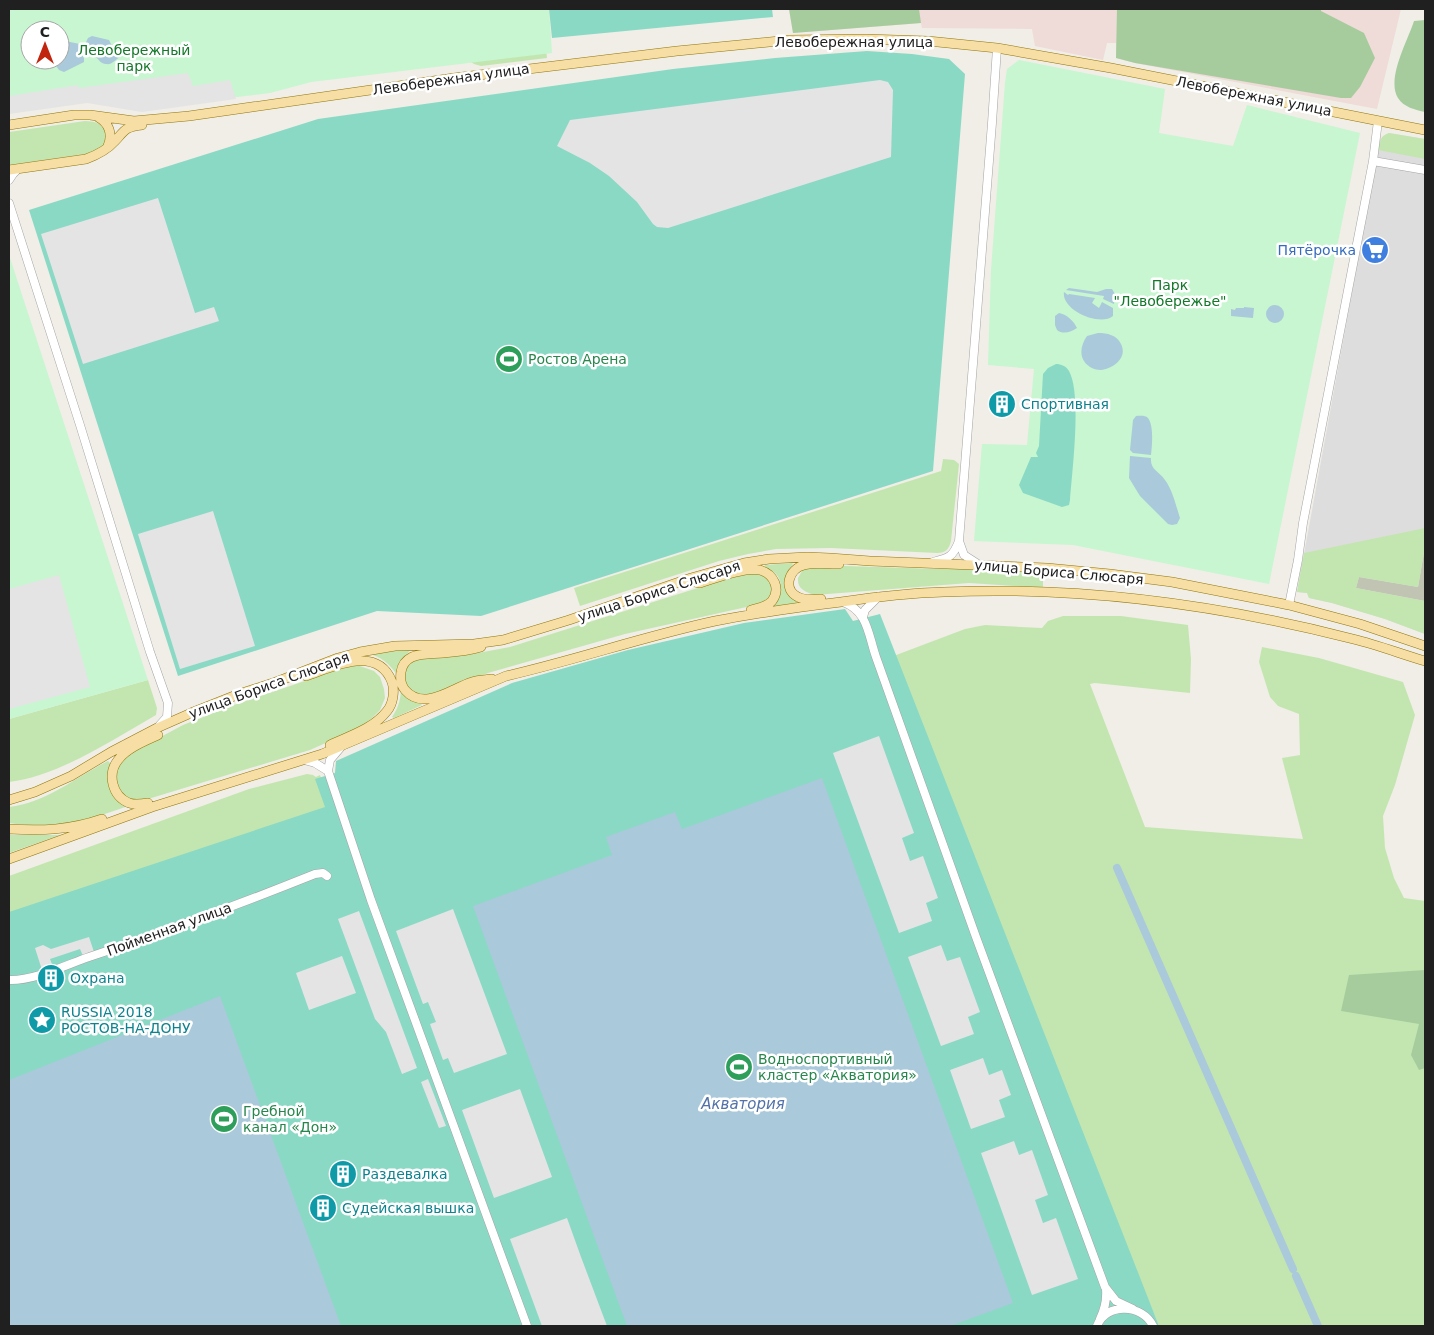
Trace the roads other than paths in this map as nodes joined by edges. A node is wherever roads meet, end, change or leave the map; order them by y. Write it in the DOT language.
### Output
graph roads {
  1 [pos="997,48"];
  2 [pos="189,116"];
  3 [pos="98,117"];
  4 [pos="1378,122"];
  5 [pos="9,125"];
  6 [pos="1425,130"];
  7 [pos="108,148"];
  8 [pos="1373,161"];
  9 [pos="18,169"];
  10 [pos="9,170"];
  11 [pos="1425,170"];
  12 [pos="9,180"];
  13 [pos="9,203"];
  14 [pos="959,541"];
  15 [pos="855,560"];
  16 [pos="926,563"];
  17 [pos="978,564"];
  18 [pos="691,578"];
  19 [pos="878,597"];
  20 [pos="847,601"];
  21 [pos="1289,605"];
  22 [pos="863,617"];
  23 [pos="717,621"];
  24 [pos="503,640"];
  25 [pos="1425,646"];
  26 [pos="1425,661"];
  27 [pos="506,676"];
  28 [pos="288,677"];
  29 [pos="166,724"];
  30 [pos="157,728"];
  31 [pos="340,747"];
  32 [pos="322,754"];
  33 [pos="304,760"];
  34 [pos="328,771"];
  35 [pos="193,794"];
  36 [pos="9,800"];
  37 [pos="148,803"];
  38 [pos="9,829"];
  39 [pos="9,858"];
  40 [pos="327,876"];
  41 [pos="9,980"];
  42 [pos="1105,1287"];
  43 [pos="1133,1309"];
  44 [pos="1098,1324"];
  45 [pos="527,1326"];
  46 [pos="1153,1326"];
  1 -- 2 [label="main road, Левобережная улица"];
  1 -- 4 [label="main road, Левобережная улица"];
  1 -- 14 [label="street"];
  2 -- 3 [label="main road, Левобережная улица"];
  2 -- 7 [label="main road, Левобережная улица"];
  3 -- 5 [label="main road, Левобережная улица"];
  3 -- 7 [label="main road"];
  4 -- 6 [label="main road, Левобережная улица"];
  4 -- 8 [label="street"];
  7 -- 9 [label="main road, Левобережная улица"];
  8 -- 11 [label="street"];
  8 -- 21 [label="street"];
  9 -- 10 [label="main road, Левобережная улица"];
  9 -- 12 [label="street"];
  13 -- 30 [label="street"];
  14 -- 16 [label="street"];
  14 -- 17 [label="street"];
  15 -- 16 [label="main road, улица Бориса Слюсаря"];
  15 -- 18 [label="main road, улица Бориса Слюсаря"];
  15 -- 20 [label="main road"];
  16 -- 17 [label="main road, улица Бориса Слюсаря"];
  17 -- 21 [label="main road, улица Бориса Слюсаря"];
  18 -- 23 [label="main road"];
  18 -- 24 [label="main road, улица Бориса Слюсаря"];
  19 -- 20 [label="main road, улица Бориса Слюсаря"];
  19 -- 22 [label="street"];
  19 -- 26 [label="main road, улица Бориса Слюсаря"];
  20 -- 22 [label="street"];
  20 -- 23 [label="main road, улица Бориса Слюсаря"];
  21 -- 25 [label="main road, улица Бориса Слюсаря"];
  22 -- 42 [label="street"];
  23 -- 27 [label="main road, улица Бориса Слюсаря"];
  24 -- 27 [label="main road"];
  24 -- 28 [label="main road, улица Бориса Слюсаря"];
  27 -- 31 [label="main road, улица Бориса Слюсаря"];
  28 -- 29 [label="main road, улица Бориса Слюсаря"];
  28 -- 32 [label="main road"];
  29 -- 30 [label="main road, улица Бориса Слюсаря"];
  29 -- 37 [label="main road"];
  30 -- 36 [label="main road, улица Бориса Слюсаря"];
  31 -- 32 [label="main road, улица Бориса Слюсаря"];
  31 -- 34 [label="street"];
  32 -- 33 [label="main road, улица Бориса Слюсаря"];
  33 -- 34 [label="street"];
  33 -- 35 [label="main road, улица Бориса Слюсаря"];
  34 -- 45 [label="street"];
  35 -- 37 [label="main road"];
  35 -- 39 [label="main road, улица Бориса Слюсаря"];
  37 -- 38 [label="main road"];
  40 -- 41 [label="street, Пойменная улица"];
  42 -- 43 [label="street"];
  42 -- 44 [label="street"];
  43 -- 44 [label="street"];
  43 -- 46 [label="street"];
}
